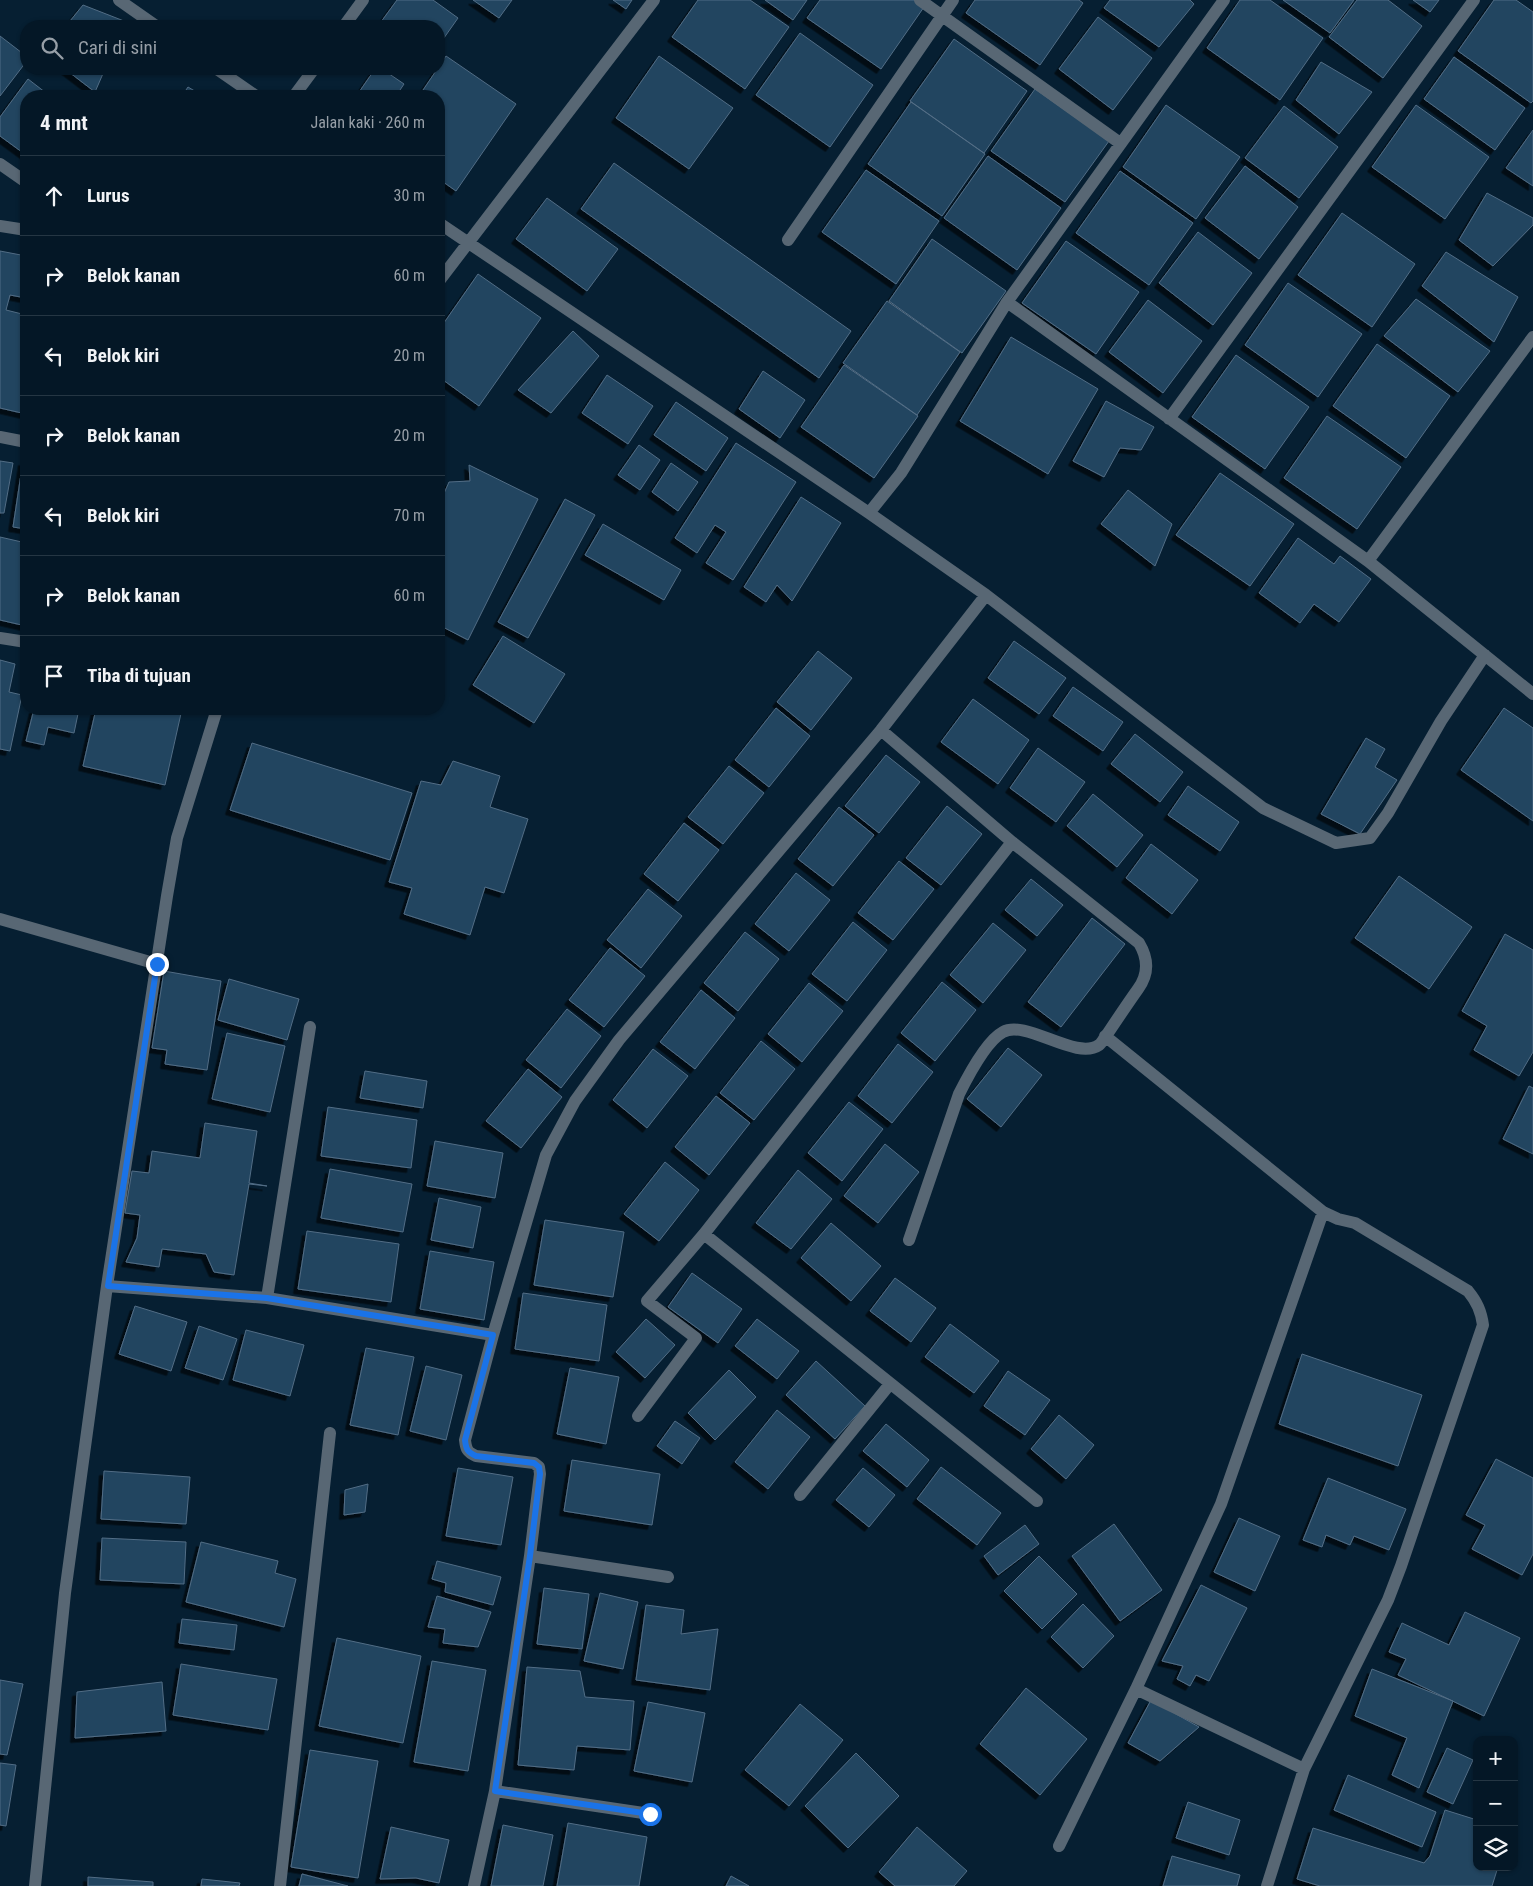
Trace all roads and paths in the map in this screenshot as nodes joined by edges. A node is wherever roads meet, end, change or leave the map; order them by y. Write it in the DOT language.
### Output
graph roads {
  1 [pos="119,0"];
  2 [pos="363,0"];
  3 [pos="654,0"];
  4 [pos="920,0"];
  5 [pos="953,0"];
  6 [pos="1224,0"];
  7 [pos="1474,0"];
  8 [pos="943,15"];
  9 [pos="147,20"];
  10 [pos="348,20"];
  11 [pos="226,75"];
  12 [pos="310,75"];
  13 [pos="247,90"];
  14 [pos="298,90"];
  15 [pos="1120,143"];
  16 [pos="0,164"];
  17 [pos="20,178"];
  18 [pos="0,226"];
  19 [pos="445,227"];
  20 [pos="20,229"];
  21 [pos="788,240"];
  22 [pos="468,243"];
  23 [pos="445,273"];
  24 [pos="1007,302"];
  25 [pos="1533,338"];
  26 [pos="1169,419"];
  27 [pos="0,438"];
  28 [pos="20,441"];
  29 [pos="869,513"];
  30 [pos="1368,561"];
  31 [pos="986,596"];
  32 [pos="0,638"];
  33 [pos="20,641"];
  34 [pos="1485,655"];
  35 [pos="1533,694"];
  36 [pos="215,715"];
  37 [pos="881,730"];
  38 [pos="1012,842"];
  39 [pos="0,919"];
  40 [pos="157,964"];
  41 [pos="310,1026"];
  42 [pos="1105,1036"];
  43 [pos="1323,1212"];
  44 [pos="704,1234"];
  45 [pos="909,1240"];
  46 [pos="108,1286"];
  47 [pos="267,1298"];
  48 [pos="493,1335"];
  49 [pos="890,1384"];
  50 [pos="638,1416"];
  51 [pos="330,1433"];
  52 [pos="800,1495"];
  53 [pos="1037,1501"];
  54 [pos="530,1556"];
  55 [pos="668,1577"];
  56 [pos="1136,1689"];
  57 [pos="1304,1769"];
  58 [pos="495,1791"];
  59 [pos="650,1814"];
  60 [pos="1059,1846"];
  61 [pos="35,1886"];
  62 [pos="280,1886"];
  63 [pos="474,1886"];
  64 [pos="1267,1886"];
  1 -- 9 [label="street"];
  2 -- 10 [label="street"];
  3 -- 22 [label="street"];
  4 -- 8 [label="street"];
  5 -- 8 [label="street"];
  6 -- 15 [label="street"];
  7 -- 26 [label="street"];
  8 -- 15 [label="street"];
  8 -- 21 [label="street"];
  11 -- 13 [label="street"];
  12 -- 14 [label="street"];
  15 -- 24 [label="street"];
  16 -- 17 [label="street"];
  18 -- 20 [label="street"];
  19 -- 22 [label="street"];
  22 -- 23 [label="street"];
  22 -- 29 [label="street"];
  24 -- 26 [label="street"];
  24 -- 29 [label="street"];
  25 -- 30 [label="street"];
  26 -- 30 [label="street"];
  27 -- 28 [label="street"];
  29 -- 31 [label="street"];
  30 -- 34 [label="street"];
  31 -- 34 [label="street"];
  31 -- 37 [label="street"];
  32 -- 33 [label="street"];
  34 -- 35 [label="street"];
  36 -- 40 [label="street"];
  37 -- 38 [label="street"];
  37 -- 48 [label="street"];
  38 -- 42 [label="street"];
  38 -- 44 [label="street"];
  39 -- 40 [label="street"];
  40 -- 46 [label="street"];
  41 -- 47 [label="street"];
  42 -- 43 [label="street"];
  42 -- 45 [label="street"];
  43 -- 56 [label="street"];
  43 -- 57 [label="street"];
  44 -- 49 [label="street"];
  44 -- 50 [label="street"];
  46 -- 47 [label="street"];
  46 -- 61 [label="street"];
  47 -- 48 [label="street"];
  48 -- 54 [label="street"];
  49 -- 52 [label="street"];
  49 -- 53 [label="street"];
  51 -- 62 [label="street"];
  54 -- 55 [label="street"];
  54 -- 58 [label="street"];
  56 -- 57 [label="street"];
  56 -- 60 [label="street"];
  57 -- 64 [label="street"];
  58 -- 59 [label="street"];
  58 -- 63 [label="street"];
}
